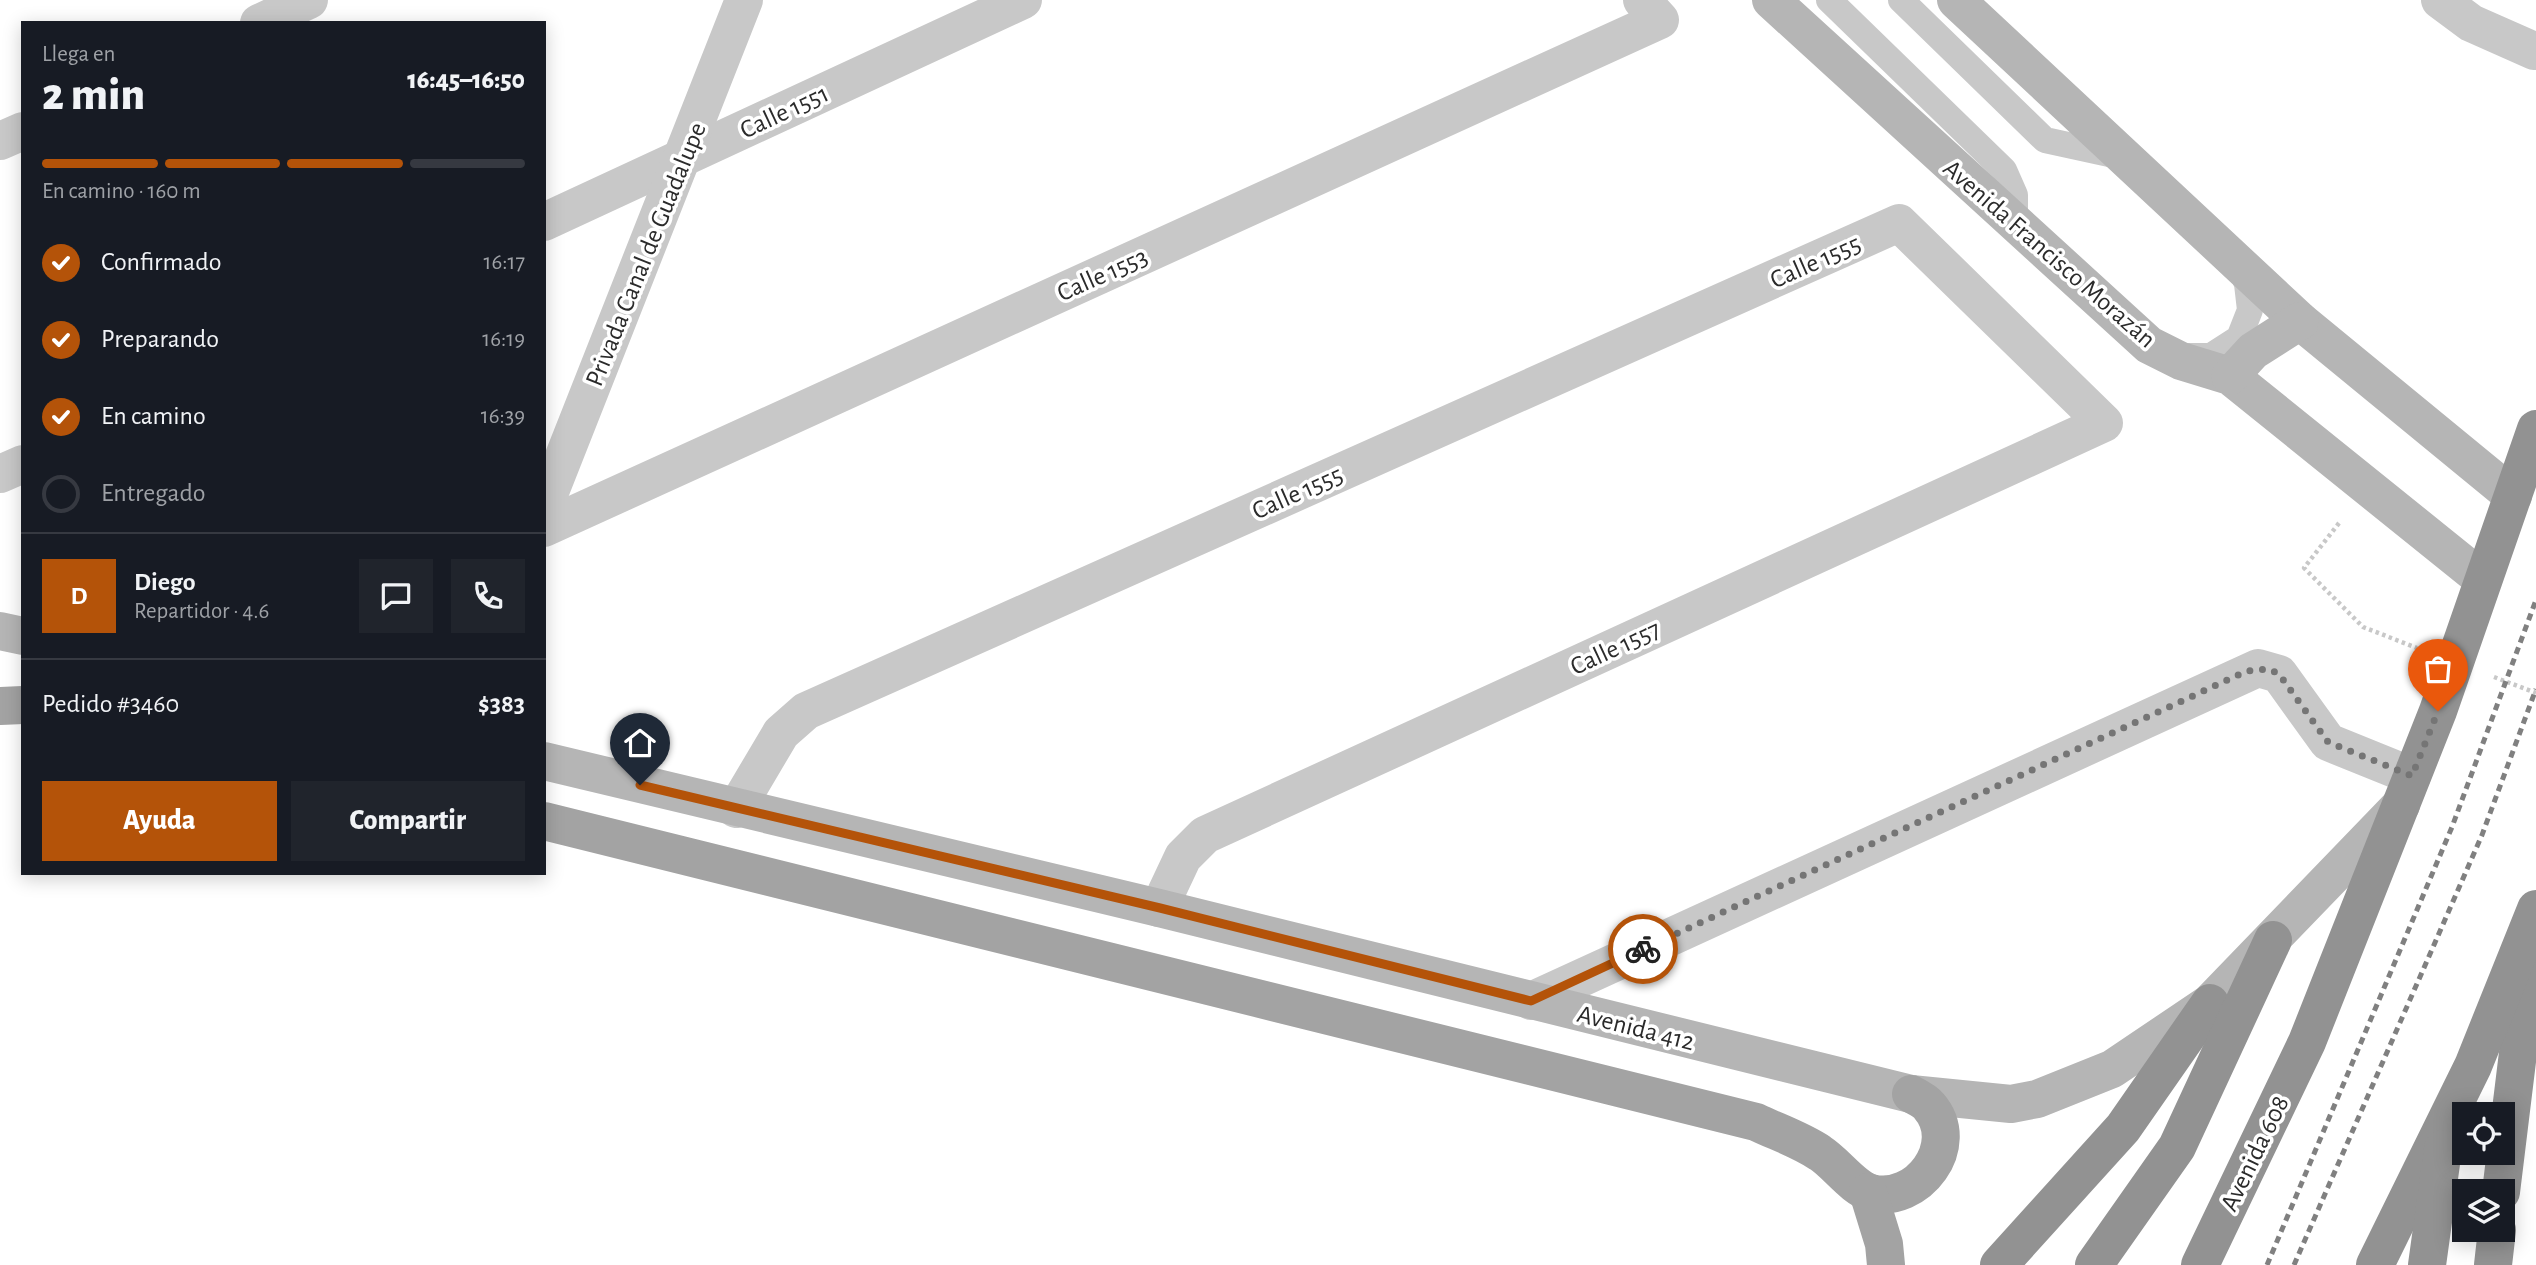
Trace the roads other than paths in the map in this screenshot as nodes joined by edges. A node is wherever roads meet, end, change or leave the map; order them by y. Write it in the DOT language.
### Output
graph roads {
  1 [pos="309,0"];
  2 [pos="744,0"];
  3 [pos="1023,0"];
  4 [pos="1771,0"];
  5 [pos="1829,0"];
  6 [pos="1901,0"];
  7 [pos="1956,0"];
  8 [pos="2440,0"];
  9 [pos="1651,10"];
  10 [pos="263,21"];
  11 [pos="2534,51"];
  12 [pos="21,132"];
  13 [pos="0,141"];
  14 [pos="684,157"];
  15 [pos="2123,157"];
  16 [pos="546,221"];
  17 [pos="2015,224"];
  18 [pos="2238,262"];
  19 [pos="2300,321"];
  20 [pos="2149,345"];
  21 [pos="2231,376"];
  22 [pos="2104,423"];
  23 [pos="2536,429"];
  24 [pos="21,465"];
  25 [pos="0,474"];
  26 [pos="2513,496"];
  27 [pos="546,503"];
  28 [pos="546,527"];
  29 [pos="2482,579"];
  30 [pos="0,631"];
  31 [pos="21,636"];
  32 [pos="21,705"];
  33 [pos="0,706"];
  34 [pos="546,762"];
  35 [pos="2407,790"];
  36 [pos="736,809"];
  37 [pos="546,821"];
  38 [pos="1160,908"];
  39 [pos="2535,911"];
  40 [pos="2273,940"];
  41 [pos="1531,1001"];
  42 [pos="2210,1003"];
  43 [pos="1911,1094"];
  44 [pos="2448,1115"];
  45 [pos="2503,1179"];
  46 [pos="1868,1192"];
  47 [pos="2496,1242"];
  48 [pos="1886,1265"];
  49 [pos="1999,1265"];
  50 [pos="2094,1265"];
  51 [pos="2200,1265"];
  52 [pos="2375,1265"];
  53 [pos="2427,1265"];
  54 [pos="2493,1265"];
  1 -- 10 [label="street"];
  2 -- 14 [label="street, Privada Canal de Guadalupe"];
  3 -- 14 [label="street, Calle 1551"];
  4 -- 17 [label="street, Avenida Francisco Morazán"];
  5 -- 17 [label="lane"];
  6 -- 15 [label="lane"];
  7 -- 15 [label="street"];
  8 -- 11 [label="street"];
  9 -- 28 [label="street, Calle 1553"];
  12 -- 13 [label="street"];
  14 -- 16 [label="street, Calle 1551"];
  14 -- 27 [label="street, Privada Canal de Guadalupe"];
  15 -- 18 [label="street"];
  17 -- 20 [label="street, Avenida Francisco Morazán"];
  18 -- 19 [label="street"];
  18 -- 20 [label="lane"];
  19 -- 21 [label="street"];
  19 -- 26 [label="street"];
  20 -- 21 [label="street, Avenida Francisco Morazán"];
  21 -- 29 [label="street, Avenida Francisco Morazán"];
  22 -- 36 [label="street, Calle 1555"];
  22 -- 38 [label="street, Calle 1557"];
  23 -- 26 [label="highway, Avenida 608"];
  24 -- 25 [label="street"];
  26 -- 29 [label="highway, Avenida 608"];
  29 -- 35 [label="highway, Avenida 608"];
  30 -- 31 [label="street"];
  32 -- 33 [label="main road"];
  34 -- 36 [label="street, Avenida 412"];
  35 -- 40 [label="street, Avenida 412"];
  35 -- 41 [label="street"];
  35 -- 51 [label="highway, Avenida 608"];
  36 -- 38 [label="street, Avenida 412"];
  37 -- 46 [label="main road"];
  38 -- 41 [label="street, Avenida 412"];
  39 -- 44 [label="highway"];
  39 -- 45 [label="highway"];
  40 -- 42 [label="street, Avenida 412"];
  40 -- 50 [label="highway"];
  41 -- 43 [label="street, Avenida 412"];
  42 -- 43 [label="street, Avenida 412"];
  42 -- 49 [label="highway"];
  43 -- 46 [label="main road"];
  44 -- 52 [label="highway"];
  44 -- 53 [label="highway"];
  46 -- 48 [label="main road"];
  47 -- 54 [label="highway"];
}
